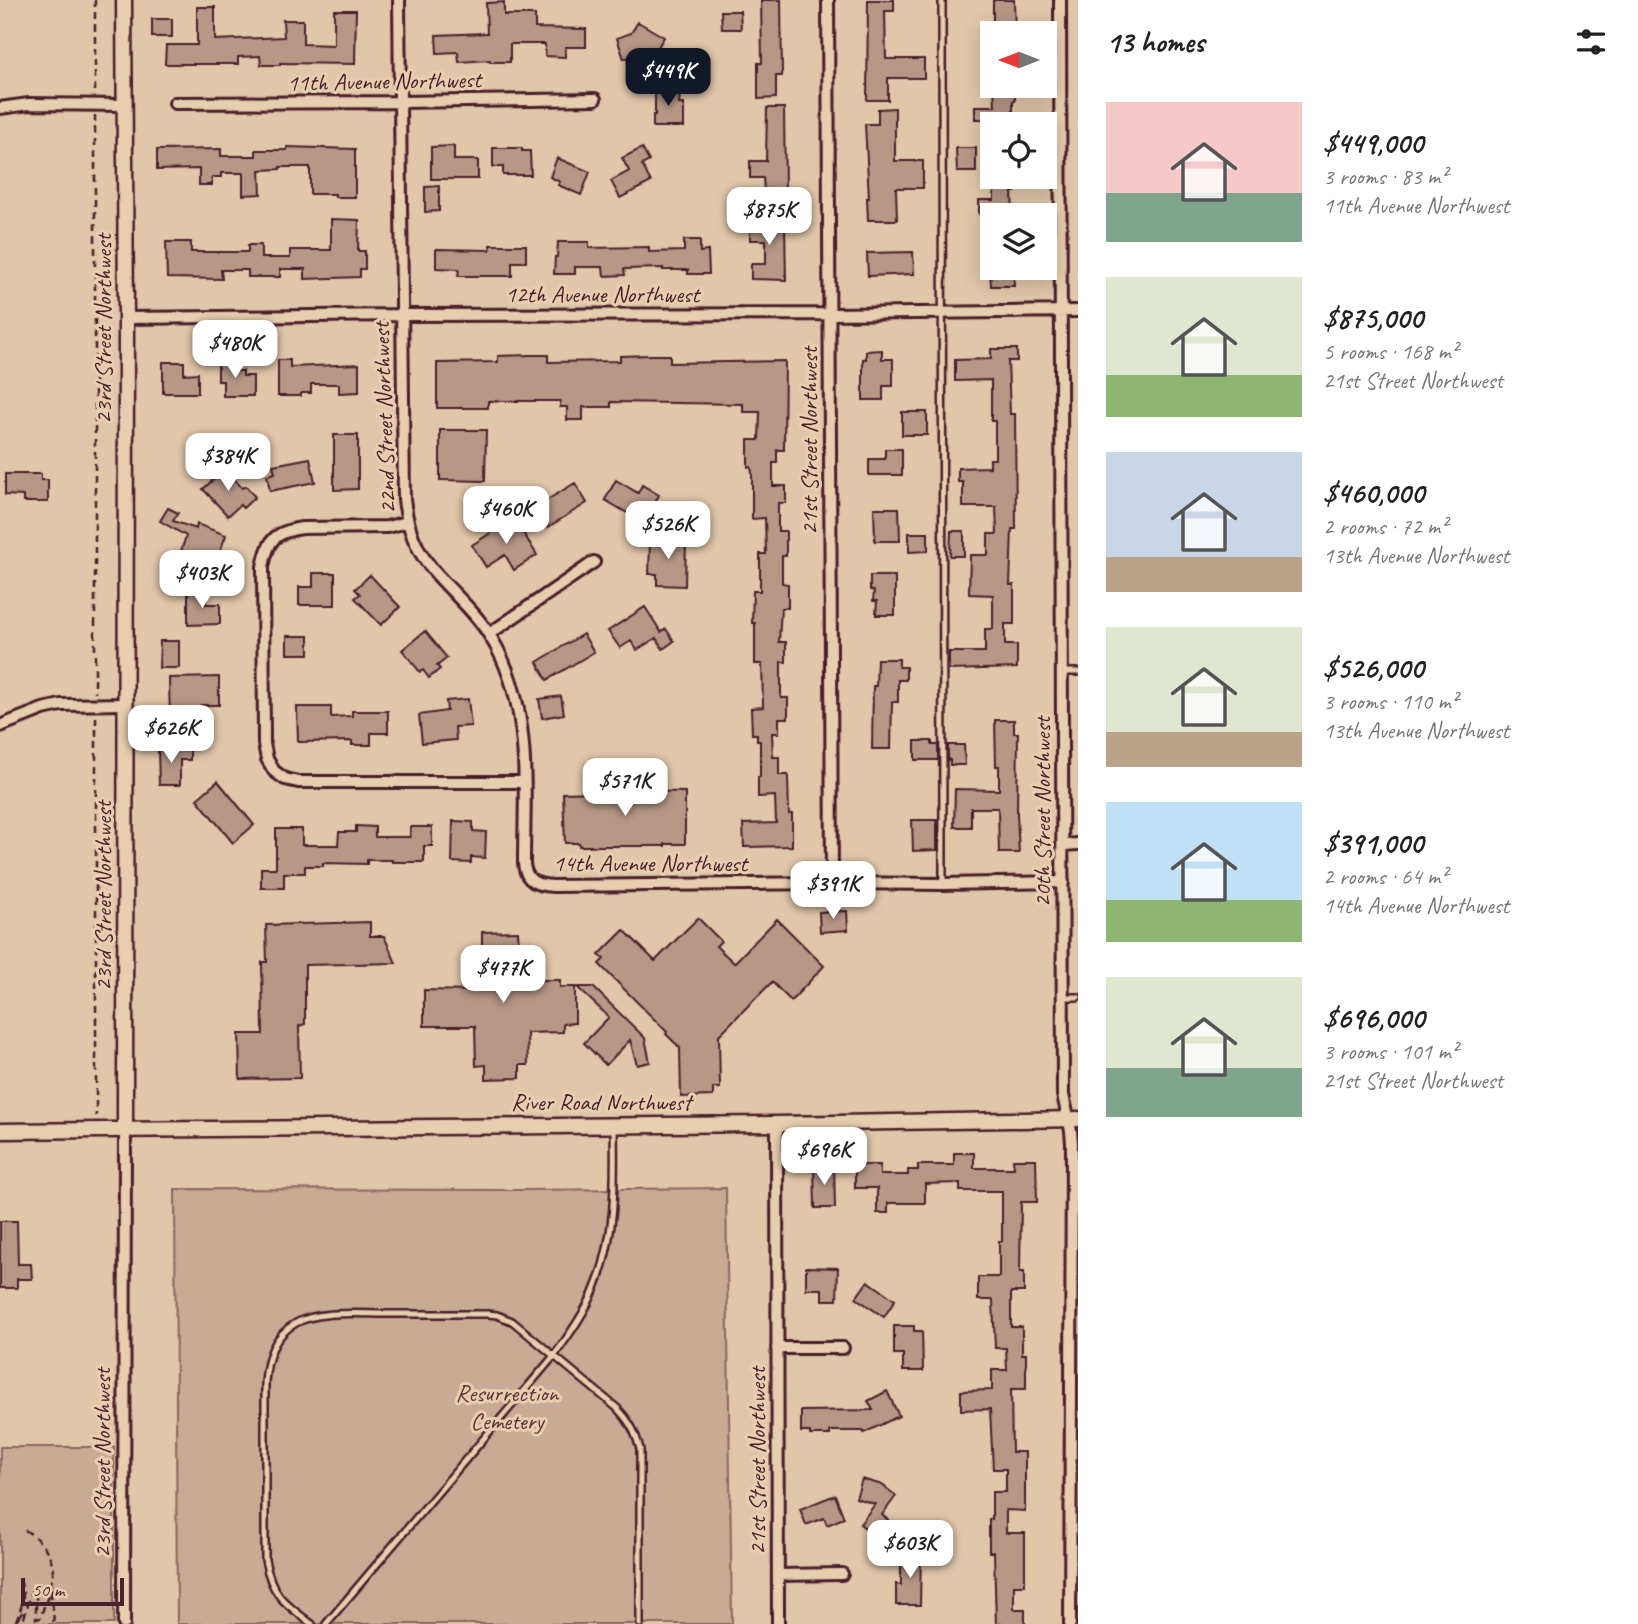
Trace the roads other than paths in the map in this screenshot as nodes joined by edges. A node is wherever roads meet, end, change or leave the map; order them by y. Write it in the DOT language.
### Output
graph roads {
  1 [pos="124,0"];
  2 [pos="399,0"];
  3 [pos="828,0"];
  4 [pos="942,0"];
  5 [pos="1060,0"];
  6 [pos="595,99"];
  7 [pos="400,102"];
  8 [pos="174,103"];
  9 [pos="124,105"];
  10 [pos="0,108"];
  11 [pos="1062,311"];
  12 [pos="1078,312"];
  13 [pos="942,313"];
  14 [pos="830,314"];
  15 [pos="401,315"];
  16 [pos="126,318"];
  17 [pos="407,522"];
  18 [pos="594,562"];
  19 [pos="489,634"];
  20 [pos="1063,672"];
  21 [pos="1078,673"];
  22 [pos="125,704"];
  23 [pos="0,726"];
  24 [pos="524,782"];
  25 [pos="1063,845"];
  26 [pos="1078,845"];
  27 [pos="532,882"];
  28 [pos="1063,882"];
  29 [pos="832,883"];
  30 [pos="943,884"];
  31 [pos="1078,997"];
  32 [pos="1063,998"];
  33 [pos="1073,1119"];
  34 [pos="777,1124"];
  35 [pos="614,1125"];
  36 [pos="125,1129"];
  37 [pos="0,1131"];
  38 [pos="777,1348"];
  39 [pos="843,1348"];
  40 [pos="553,1357"];
  41 [pos="778,1574"];
  42 [pos="842,1574"];
  43 [pos="124,1624"];
  44 [pos="312,1624"];
  45 [pos="326,1624"];
  46 [pos="640,1624"];
  47 [pos="778,1624"];
  48 [pos="1070,1624"];
  1 -- 9 [label="street, 23rd Street Northwest"];
  2 -- 7 [label="street, 22nd Street Northwest"];
  3 -- 14 [label="street, 21st Street Northwest"];
  4 -- 13 [label="lane"];
  5 -- 11 [label="street, 20th Street Northwest"];
  6 -- 7 [label="street, 11th Avenue Northwest"];
  7 -- 8 [label="street, 11th Avenue Northwest"];
  7 -- 15 [label="street, 22nd Street Northwest"];
  9 -- 10 [label="street"];
  9 -- 16 [label="street, 23rd Street Northwest"];
  11 -- 12 [label="street, 12th Avenue Northwest"];
  11 -- 13 [label="street, 12th Avenue Northwest"];
  11 -- 20 [label="street, 20th Street Northwest"];
  13 -- 14 [label="street, 12th Avenue Northwest"];
  13 -- 30 [label="lane"];
  14 -- 15 [label="street, 12th Avenue Northwest"];
  14 -- 29 [label="street, 21st Street Northwest"];
  15 -- 16 [label="street, 12th Avenue Northwest"];
  15 -- 17 [label="street, 22nd Street Northwest"];
  16 -- 22 [label="street, 23rd Street Northwest"];
  17 -- 19 [label="street, 22nd Street Northwest"];
  17 -- 24 [label="street"];
  18 -- 19 [label="street"];
  19 -- 24 [label="street, 22nd Street Northwest"];
  20 -- 21 [label="lane"];
  20 -- 25 [label="street, 20th Street Northwest"];
  22 -- 23 [label="street"];
  22 -- 36 [label="street, 23rd Street Northwest"];
  24 -- 27 [label="street, 22nd Street Northwest"];
  25 -- 26 [label="street"];
  25 -- 28 [label="street, 20th Street Northwest"];
  27 -- 29 [label="street, 14th Avenue Northwest"];
  28 -- 30 [label="street, 14th Avenue Northwest"];
  28 -- 32 [label="street, 20th Street Northwest"];
  29 -- 30 [label="street, 14th Avenue Northwest"];
  31 -- 32 [label="lane"];
  32 -- 33 [label="street, 20th Street Northwest"];
  33 -- 34 [label="street, River Road Northwest"];
  33 -- 48 [label="street, 20th Street Northwest"];
  34 -- 35 [label="street, River Road Northwest"];
  34 -- 38 [label="street, 21st Street Northwest"];
  35 -- 36 [label="street, River Road Northwest"];
  35 -- 40 [label="lane"];
  36 -- 37 [label="street, River Road Northwest"];
  36 -- 43 [label="street, 23rd Street Northwest"];
  38 -- 39 [label="street, 21st Street Northwest"];
  38 -- 41 [label="street, 21st Street Northwest"];
  40 -- 44 [label="lane"];
  40 -- 45 [label="lane"];
  40 -- 46 [label="lane"];
  41 -- 42 [label="street, 21st Street Northwest"];
  41 -- 47 [label="street, 21st Street Northwest"];
}
